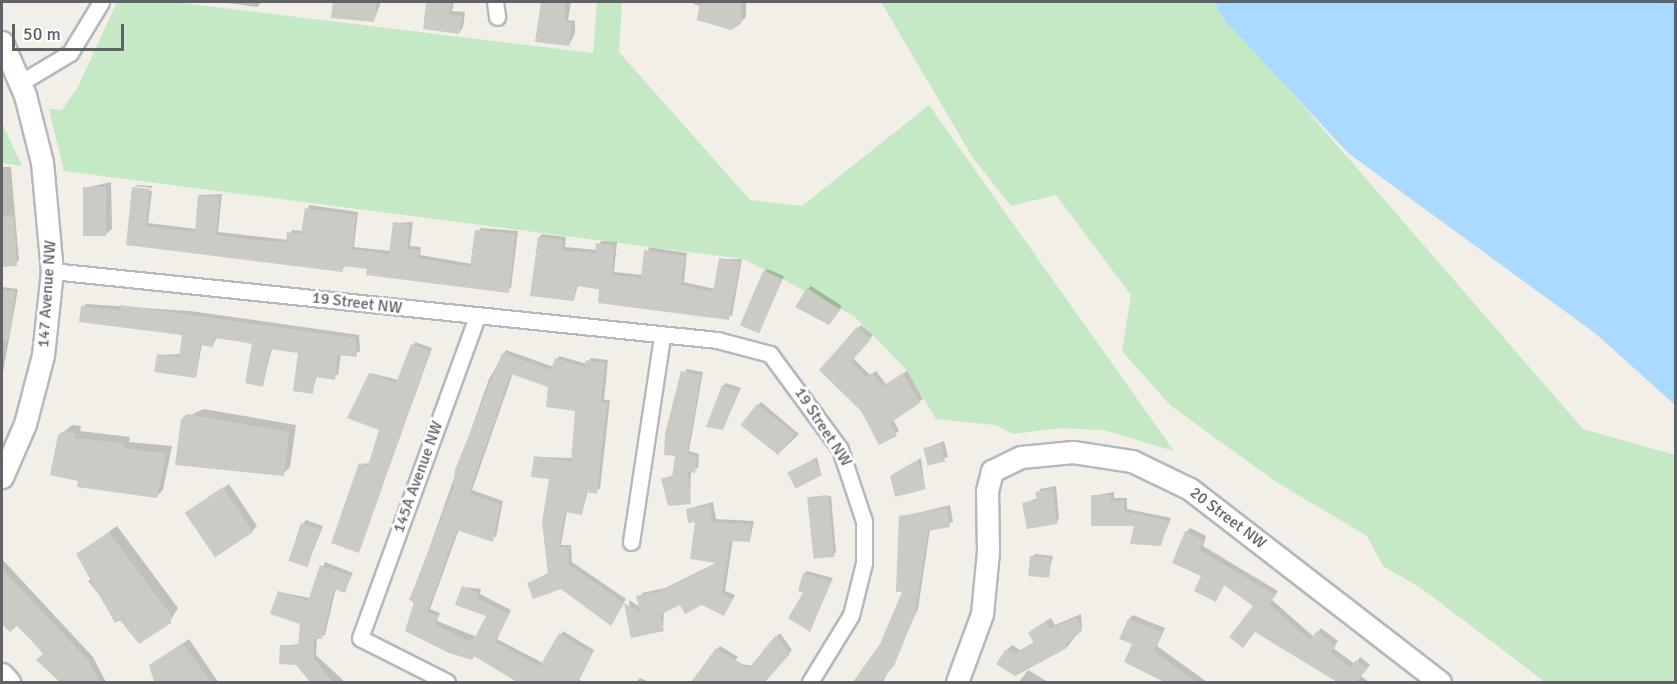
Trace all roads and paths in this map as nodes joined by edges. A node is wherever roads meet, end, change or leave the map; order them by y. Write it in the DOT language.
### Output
graph roads {
  1 [pos="100,2"];
  2 [pos="495,2"];
  3 [pos="497,17"];
  4 [pos="2,42"];
  5 [pos="20,83"];
  6 [pos="52,271"];
  7 [pos="477,317"];
  8 [pos="662,337"];
  9 [pos="2,477"];
  10 [pos="631,542"];
  11 [pos="2,674"];
  12 [pos="9,682"];
  13 [pos="447,682"];
  14 [pos="810,682"];
  15 [pos="957,682"];
  16 [pos="1440,682"];
  1 -- 5 [label="street"];
  2 -- 3 [label="street"];
  4 -- 5 [label="street, 147 Avenue NW"];
  5 -- 6 [label="street, 147 Avenue NW"];
  6 -- 7 [label="street, 19 Street NW"];
  6 -- 9 [label="street, 147 Avenue NW"];
  7 -- 8 [label="street, 19 Street NW"];
  7 -- 13 [label="street, 145A Avenue NW"];
  8 -- 10 [label="street"];
  8 -- 14 [label="street, 19 Street NW"];
  11 -- 12 [label="street"];
  15 -- 16 [label="street, 20 Street NW"];
}
